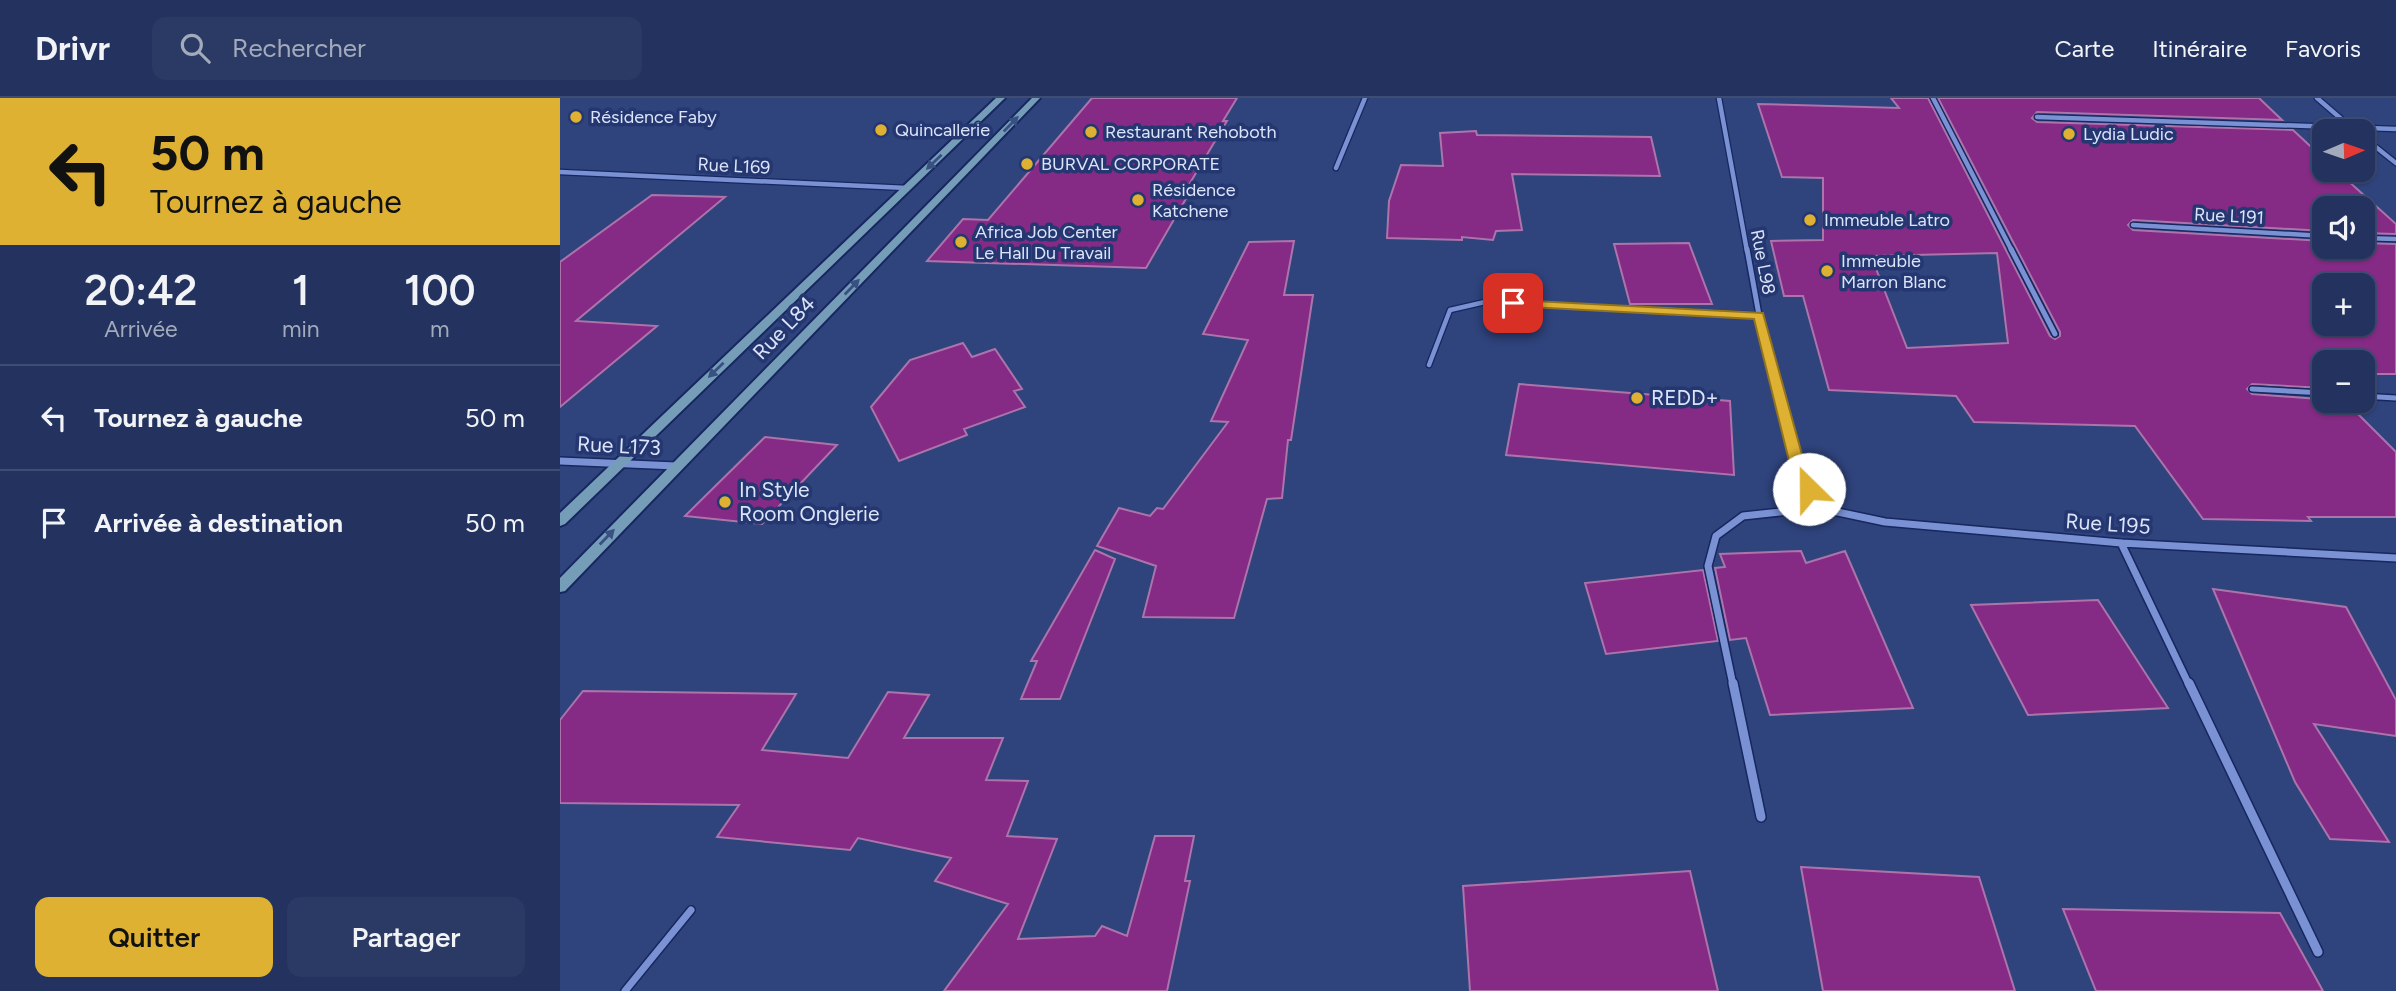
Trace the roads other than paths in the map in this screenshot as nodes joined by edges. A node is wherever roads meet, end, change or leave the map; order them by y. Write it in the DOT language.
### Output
graph roads {
  1 [pos="1001,98"];
  2 [pos="1036,98"];
  3 [pos="1365,98"];
  4 [pos="1719,98"];
  5 [pos="1933,98"];
  6 [pos="2317,98"];
  7 [pos="2037,117"];
  8 [pos="2341,119"];
  9 [pos="2312,128"];
  10 [pos="2396,129"];
  11 [pos="2375,130"];
  12 [pos="2375,146"];
  13 [pos="2396,163"];
  14 [pos="1336,167"];
  15 [pos="560,172"];
  16 [pos="906,188"];
  17 [pos="2133,225"];
  18 [pos="2312,235"];
  19 [pos="2375,238"];
  20 [pos="2396,239"];
  21 [pos="1759,315"];
  22 [pos="2055,334"];
  23 [pos="1429,365"];
  24 [pos="2252,389"];
  25 [pos="2312,392"];
  26 [pos="2375,397"];
  27 [pos="2396,398"];
  28 [pos="560,461"];
  29 [pos="620,464"];
  30 [pos="676,467"];
  31 [pos="1819,508"];
  32 [pos="560,521"];
  33 [pos="2121,544"];
  34 [pos="2396,558"];
  35 [pos="560,587"];
  36 [pos="1761,817"];
  37 [pos="691,910"];
  38 [pos="2318,952"];
  39 [pos="625,991"];
  1 -- 16 [label="main road, Rue L84, one-way"];
  30 -- 2 [label="main road, Rue L84, one-way"];
  3 -- 14 [label="street"];
  4 -- 21 [label="street, Rue L98"];
  5 -- 22 [label="street"];
  6 -- 8 [label="street"];
  7 -- 9 [label="street"];
  10 -- 11 [label="street"];
  12 -- 13 [label="street"];
  15 -- 16 [label="street, Rue L169"];
  16 -- 29 [label="main road, Rue L84, one-way"];
  17 -- 18 [label="street, Rue L191"];
  19 -- 20 [label="street"];
  21 -- 23 [label="lane"];
  21 -- 31 [label="street, Rue L98"];
  24 -- 25 [label="street"];
  26 -- 27 [label="street"];
  28 -- 29 [label="street, Rue L173"];
  29 -- 30 [label="street, Rue L173"];
  29 -- 32 [label="main road, Rue L84"];
  35 -- 30 [label="main road, Rue L84, one-way"];
  31 -- 33 [label="street, Rue L195"];
  31 -- 36 [label="street, Rue L195"];
  33 -- 34 [label="street, Rue L195"];
  33 -- 38 [label="street"];
  37 -- 39 [label="lane"];
}
